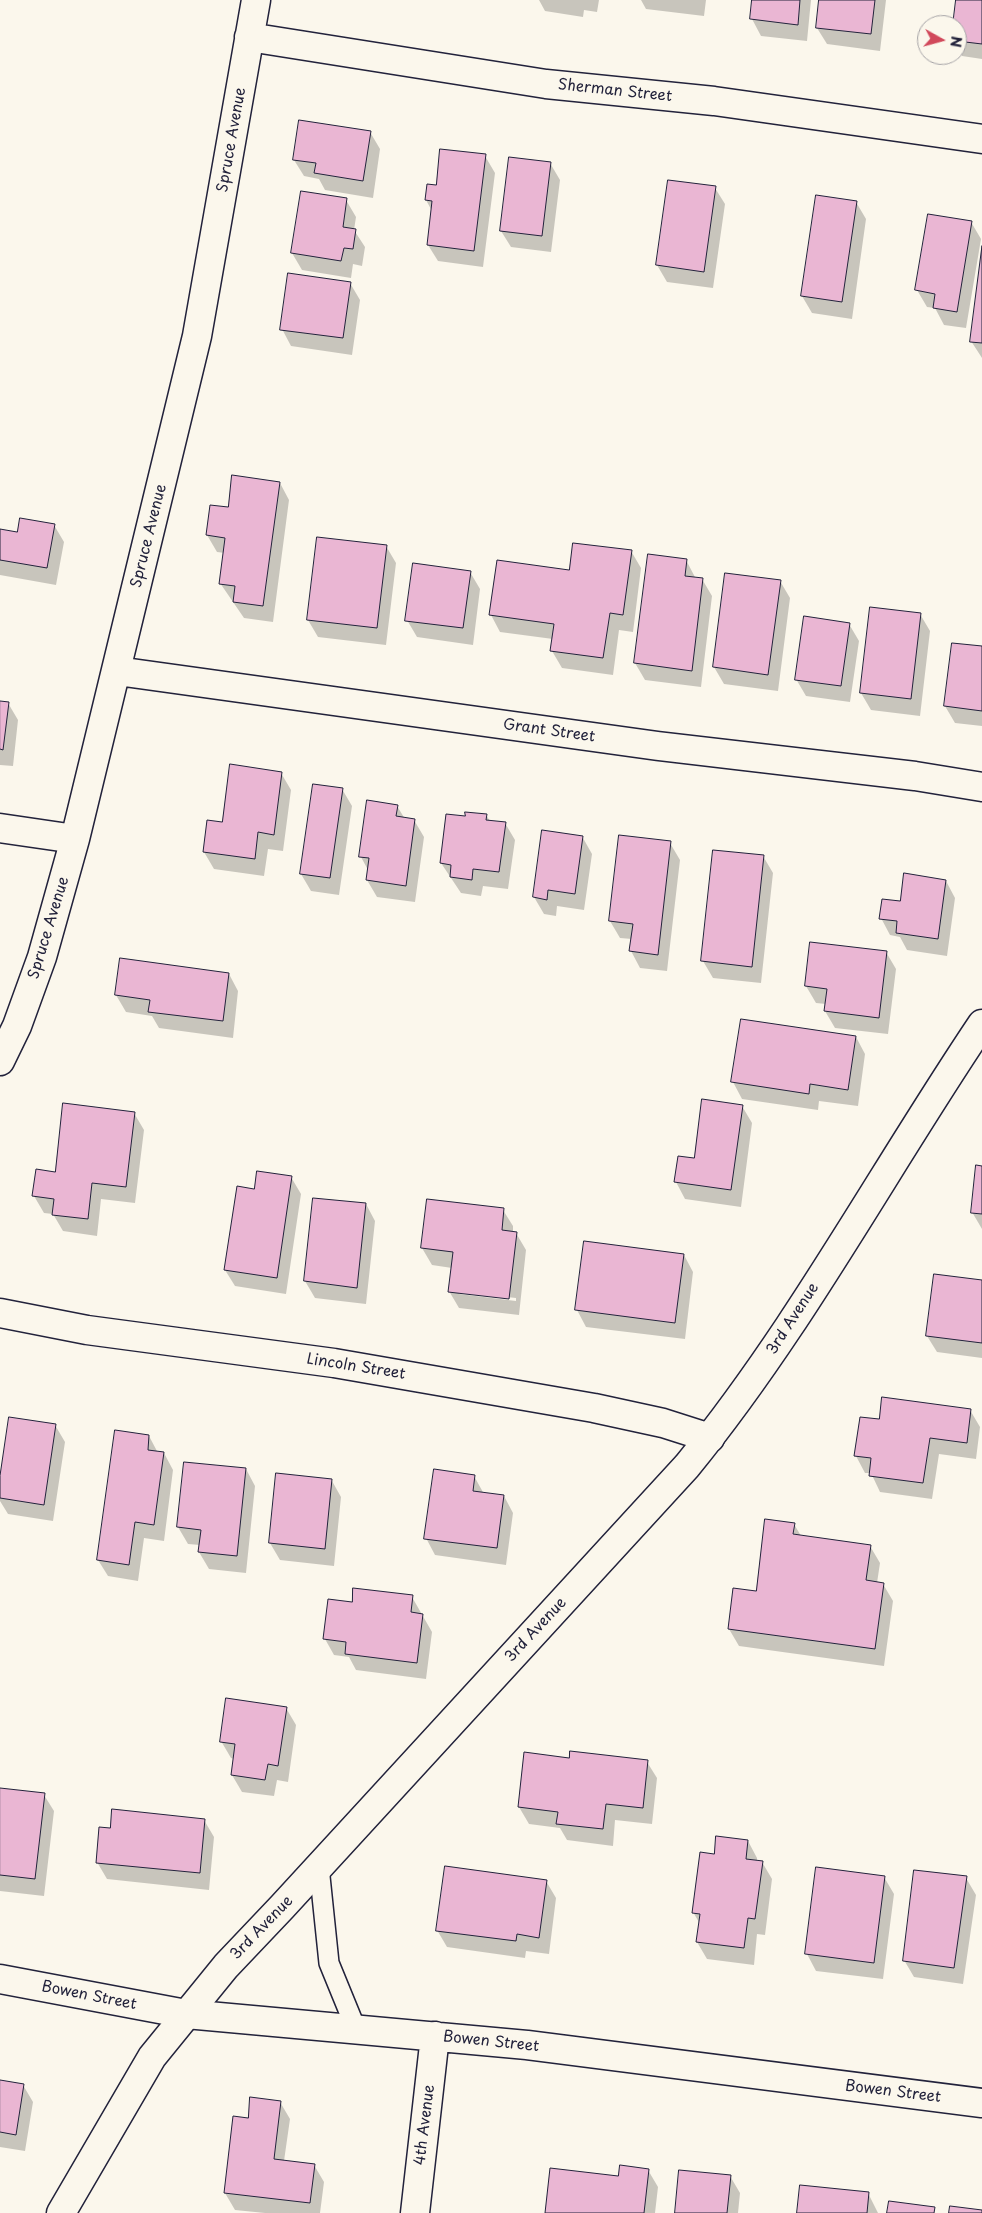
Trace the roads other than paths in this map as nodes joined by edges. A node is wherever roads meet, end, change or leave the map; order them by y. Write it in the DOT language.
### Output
graph roads {
  1 [pos="256,0"];
  2 [pos="250,37"];
  3 [pos="982,139"];
  4 [pos="117,671"];
  5 [pos="982,787"];
  6 [pos="0,828"];
  7 [pos="75,839"];
  8 [pos="982,1024"];
  9 [pos="0,1061"];
  10 [pos="0,1312"];
  11 [pos="710,1438"];
  12 [pos="319,1867"];
  13 [pos="0,1979"];
  14 [pos="186,2014"];
  15 [pos="356,2029"];
  16 [pos="436,2036"];
  17 [pos="982,2103"];
  18 [pos="61,2213"];
  19 [pos="415,2213"];
  1 -- 2 [label="street, Spruce Avenue"];
  2 -- 3 [label="street, Sherman Street"];
  2 -- 4 [label="street, Spruce Avenue"];
  4 -- 5 [label="street, Grant Street"];
  4 -- 7 [label="street, Spruce Avenue"];
  6 -- 7 [label="street"];
  7 -- 9 [label="street, Spruce Avenue"];
  8 -- 11 [label="street, 3rd Avenue"];
  10 -- 11 [label="street, Lincoln Street"];
  11 -- 12 [label="street, 3rd Avenue"];
  12 -- 14 [label="street, 3rd Avenue"];
  12 -- 15 [label="lane"];
  13 -- 14 [label="street, Bowen Street"];
  14 -- 15 [label="street, Bowen Street"];
  14 -- 18 [label="street, 3rd Avenue"];
  15 -- 16 [label="street, Bowen Street"];
  16 -- 17 [label="street, Bowen Street"];
  16 -- 19 [label="street, 4th Avenue"];
}
